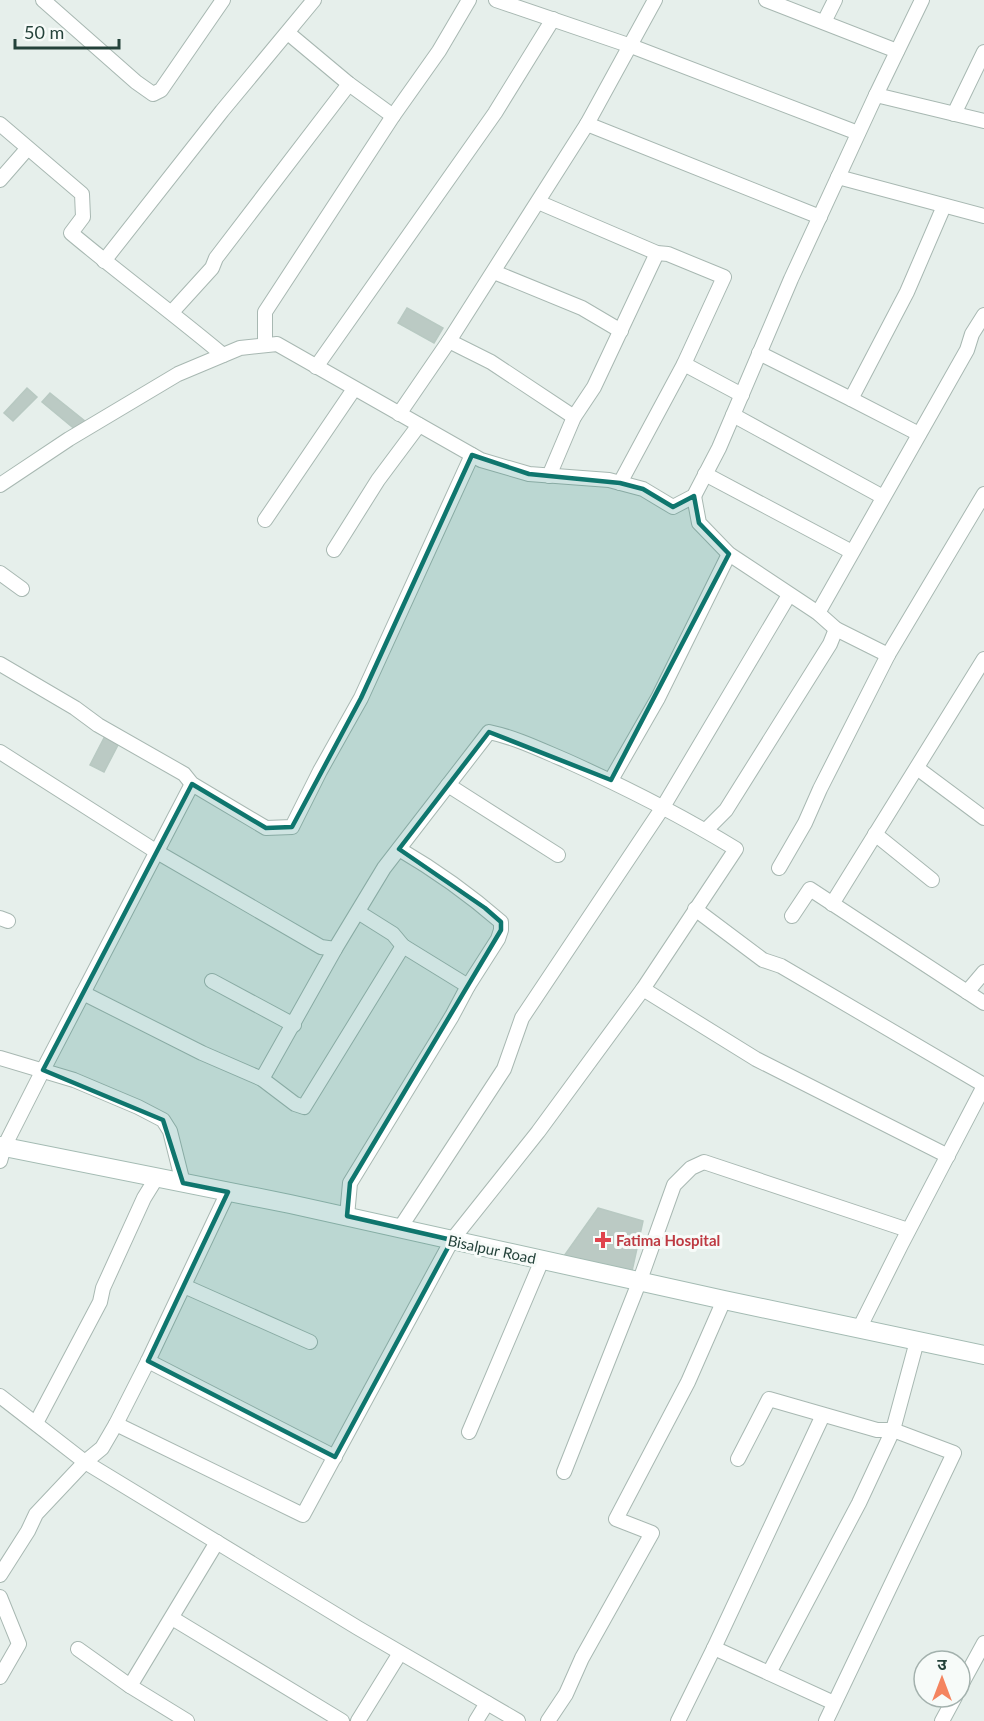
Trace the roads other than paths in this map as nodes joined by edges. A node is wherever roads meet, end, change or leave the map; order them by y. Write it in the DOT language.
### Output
graph roads {
  1 [pos="43,0"];
  2 [pos="223,0"];
  3 [pos="314,0"];
  4 [pos="469,0"];
  5 [pos="496,0"];
  6 [pos="655,0"];
  7 [pos="766,0"];
  8 [pos="835,0"];
  9 [pos="922,0"];
  10 [pos="552,19"];
  11 [pos="824,22"];
  12 [pos="288,33"];
  13 [pos="631,46"];
  14 [pos="897,51"];
  15 [pos="984,52"];
  16 [pos="349,84"];
  17 [pos="876,95"];
  18 [pos="954,114"];
  19 [pos="393,116"];
  20 [pos="984,121"];
  21 [pos="0,124"];
  22 [pos="587,124"];
  23 [pos="858,132"];
  24 [pos="27,149"];
  25 [pos="838,177"];
  26 [pos="0,180"];
  27 [pos="538,202"];
  28 [pos="944,206"];
  29 [pos="984,216"];
  30 [pos="820,217"];
  31 [pos="657,253"];
  32 [pos="104,261"];
  33 [pos="494,272"];
  34 [pos="172,312"];
  35 [pos="984,315"];
  36 [pos="621,330"];
  37 [pos="449,341"];
  38 [pos="265,345"];
  39 [pos="759,353"];
  40 [pos="223,355"];
  41 [pos="684,364"];
  42 [pos="316,367"];
  43 [pos="354,389"];
  44 [pos="742,395"];
  45 [pos="851,399"];
  46 [pos="399,414"];
  47 [pos="733,415"];
  48 [pos="574,417"];
  49 [pos="418,425"];
  50 [pos="919,434"];
  51 [pos="472,455"];
  52 [pos="705,474"];
  53 [pos="549,476"];
  54 [pos="620,483"];
  55 [pos="0,485"];
  56 [pos="984,494"];
  57 [pos="694,496"];
  58 [pos="883,497"];
  59 [pos="265,520"];
  60 [pos="334,550"];
  61 [pos="852,552"];
  62 [pos="729,554"];
  63 [pos="0,573"];
  64 [pos="22,589"];
  65 [pos="789,595"];
  66 [pos="818,613"];
  67 [pos="836,629"];
  68 [pos="888,655"];
  69 [pos="984,659"];
  70 [pos="0,664"];
  71 [pos="0,752"];
  72 [pos="916,768"];
  73 [pos="611,780"];
  74 [pos="192,784"];
  75 [pos="448,785"];
  76 [pos="663,807"];
  77 [pos="984,818"];
  78 [pos="706,830"];
  79 [pos="875,834"];
  80 [pos="399,849"];
  81 [pos="157,852"];
  82 [pos="558,855"];
  83 [pos="778,868"];
  84 [pos="932,880"];
  85 [pos="832,904"];
  86 [pos="695,909"];
  87 [pos="358,912"];
  88 [pos="792,916"];
  89 [pos="403,946"];
  90 [pos="335,949"];
  91 [pos="984,972"];
  92 [pos="212,981"];
  93 [pos="468,986"];
  94 [pos="643,989"];
  95 [pos="967,992"];
  96 [pos="83,993"];
  97 [pos="984,1004"];
  98 [pos="294,1025"];
  99 [pos="0,1058"];
  100 [pos="42,1070"];
  101 [pos="262,1079"];
  102 [pos="984,1086"];
  103 [pos="1,1151"];
  104 [pos="948,1156"];
  105 [pos="157,1177"];
  106 [pos="183,1182"];
  107 [pos="228,1192"];
  108 [pos="347,1216"];
  109 [pos="400,1228"];
  110 [pos="908,1230"];
  111 [pos="452,1240"];
  112 [pos="542,1260"];
  113 [pos="639,1281"];
  114 [pos="184,1286"];
  115 [pos="724,1300"];
  116 [pos="859,1329"];
  117 [pos="917,1341"];
  118 [pos="310,1342"];
  119 [pos="984,1355"];
  120 [pos="148,1361"];
  121 [pos="0,1396"];
  122 [pos="823,1415"];
  123 [pos="36,1423"];
  124 [pos="116,1424"];
  125 [pos="893,1430"];
  126 [pos="469,1432"];
  127 [pos="335,1458"];
  128 [pos="738,1459"];
  129 [pos="86,1462"];
  130 [pos="564,1472"];
  131 [pos="218,1542"];
  132 [pos="0,1575"];
  133 [pos="0,1596"];
  134 [pos="172,1618"];
  135 [pos="984,1643"];
  136 [pos="714,1648"];
  137 [pos="78,1649"];
  138 [pos="400,1653"];
  139 [pos="972,1665"];
  140 [pos="769,1673"];
  141 [pos="0,1677"];
  142 [pos="130,1686"];
  143 [pos="487,1703"];
  144 [pos="834,1703"];
  145 [pos="187,1721"];
  146 [pos="342,1721"];
  147 [pos="358,1721"];
  148 [pos="476,1721"];
  149 [pos="518,1721"];
  150 [pos="548,1721"];
  151 [pos="678,1721"];
  152 [pos="826,1721"];
  1 -- 2 [label="street"];
  3 -- 12 [label="street"];
  4 -- 19 [label="street"];
  5 -- 10 [label="street"];
  6 -- 13 [label="street"];
  7 -- 11 [label="street"];
  8 -- 11 [label="street"];
  9 -- 14 [label="street"];
  10 -- 13 [label="street"];
  10 -- 42 [label="street"];
  11 -- 14 [label="street"];
  12 -- 16 [label="street"];
  12 -- 32 [label="street"];
  13 -- 22 [label="street"];
  13 -- 23 [label="street"];
  14 -- 17 [label="street"];
  15 -- 18 [label="street"];
  16 -- 19 [label="street"];
  16 -- 34 [label="street"];
  17 -- 18 [label="street"];
  17 -- 23 [label="street"];
  18 -- 20 [label="street"];
  19 -- 38 [label="street"];
  21 -- 24 [label="street"];
  22 -- 27 [label="street"];
  22 -- 30 [label="street"];
  23 -- 25 [label="street"];
  24 -- 26 [label="street"];
  24 -- 32 [label="street"];
  25 -- 28 [label="street"];
  25 -- 30 [label="street"];
  27 -- 31 [label="street"];
  27 -- 33 [label="street"];
  28 -- 29 [label="street"];
  28 -- 45 [label="street"];
  30 -- 39 [label="street"];
  31 -- 36 [label="street"];
  31 -- 41 [label="street"];
  32 -- 34 [label="street"];
  33 -- 36 [label="street"];
  33 -- 37 [label="street"];
  34 -- 40 [label="street"];
  35 -- 50 [label="street"];
  36 -- 48 [label="street"];
  37 -- 46 [label="street"];
  37 -- 48 [label="street"];
  38 -- 40 [label="street"];
  38 -- 42 [label="street"];
  39 -- 44 [label="street"];
  39 -- 45 [label="street"];
  40 -- 55 [label="street"];
  41 -- 44 [label="street"];
  41 -- 54 [label="street"];
  42 -- 43 [label="street"];
  43 -- 46 [label="street"];
  43 -- 59 [label="street"];
  44 -- 47 [label="street"];
  45 -- 50 [label="street"];
  46 -- 49 [label="street"];
  47 -- 52 [label="street"];
  47 -- 58 [label="street"];
  48 -- 53 [label="street"];
  49 -- 51 [label="street"];
  49 -- 60 [label="street"];
  50 -- 58 [label="street"];
  51 -- 53 [label="street"];
  51 -- 74 [label="street"];
  52 -- 57 [label="street"];
  52 -- 61 [label="street"];
  53 -- 54 [label="street"];
  54 -- 57 [label="street"];
  56 -- 68 [label="street"];
  57 -- 62 [label="street"];
  58 -- 61 [label="street"];
  61 -- 66 [label="street"];
  62 -- 65 [label="street"];
  62 -- 73 [label="street"];
  63 -- 64 [label="street"];
  65 -- 66 [label="street"];
  65 -- 76 [label="street"];
  66 -- 67 [label="street"];
  67 -- 68 [label="street"];
  67 -- 78 [label="street"];
  68 -- 83 [label="street"];
  69 -- 72 [label="street"];
  70 -- 74 [label="street"];
  71 -- 81 [label="street"];
  72 -- 77 [label="street"];
  72 -- 79 [label="street"];
  73 -- 75 [label="street"];
  73 -- 76 [label="street"];
  74 -- 81 [label="street"];
  75 -- 80 [label="street"];
  75 -- 82 [label="street"];
  76 -- 78 [label="street"];
  76 -- 109 [label="street"];
  78 -- 86 [label="street"];
  79 -- 84 [label="street"];
  79 -- 85 [label="street"];
  80 -- 87 [label="street"];
  80 -- 93 [label="street"];
  81 -- 90 [label="street"];
  81 -- 96 [label="street"];
  85 -- 88 [label="street"];
  85 -- 95 [label="street"];
  86 -- 94 [label="street"];
  86 -- 102 [label="street"];
  87 -- 89 [label="street"];
  87 -- 90 [label="street"];
  89 -- 93 [label="street"];
  89 -- 101 [label="street"];
  90 -- 98 [label="street"];
  91 -- 95 [label="street"];
  92 -- 98 [label="street"];
  93 -- 108 [label="street"];
  94 -- 104 [label="street"];
  94 -- 111 [label="street"];
  95 -- 97 [label="street"];
  96 -- 100 [label="street"];
  96 -- 101 [label="street"];
  98 -- 101 [label="street"];
  99 -- 100 [label="street"];
  100 -- 103 [label="street"];
  100 -- 106 [label="street"];
  102 -- 104 [label="street"];
  103 -- 105 [label="main road, Bisalpur Road"];
  104 -- 110 [label="street"];
  105 -- 106 [label="main road, Bisalpur Road"];
  105 -- 123 [label="street"];
  106 -- 107 [label="main road, Bisalpur Road"];
  107 -- 108 [label="main road, Bisalpur Road"];
  107 -- 114 [label="street"];
  108 -- 109 [label="main road, Bisalpur Road"];
  109 -- 111 [label="main road, Bisalpur Road"];
  110 -- 113 [label="street"];
  110 -- 116 [label="street"];
  111 -- 112 [label="main road, Bisalpur Road"];
  111 -- 127 [label="street"];
  112 -- 113 [label="main road, Bisalpur Road"];
  112 -- 126 [label="street"];
  113 -- 115 [label="main road, Bisalpur Road"];
  113 -- 130 [label="street"];
  114 -- 118 [label="street"];
  114 -- 120 [label="street"];
  115 -- 116 [label="main road, Bisalpur Road"];
  115 -- 150 [label="street"];
  116 -- 117 [label="main road, Bisalpur Road"];
  117 -- 119 [label="main road, Bisalpur Road"];
  117 -- 125 [label="street"];
  120 -- 124 [label="street"];
  120 -- 127 [label="street"];
  121 -- 123 [label="street"];
  122 -- 125 [label="street"];
  122 -- 128 [label="street"];
  122 -- 136 [label="street"];
  123 -- 129 [label="street"];
  124 -- 127 [label="street"];
  124 -- 129 [label="street"];
  125 -- 140 [label="street"];
  125 -- 144 [label="street"];
  129 -- 131 [label="street"];
  129 -- 132 [label="street"];
  131 -- 134 [label="street"];
  131 -- 138 [label="street"];
  133 -- 141 [label="street"];
  134 -- 142 [label="street"];
  134 -- 146 [label="street"];
  135 -- 139 [label="street"];
  136 -- 140 [label="street"];
  136 -- 151 [label="street"];
  137 -- 142 [label="street"];
  138 -- 143 [label="street"];
  138 -- 147 [label="street"];
  140 -- 144 [label="street"];
  142 -- 145 [label="street"];
  143 -- 148 [label="street"];
  143 -- 149 [label="street"];
  144 -- 152 [label="street"];
}
